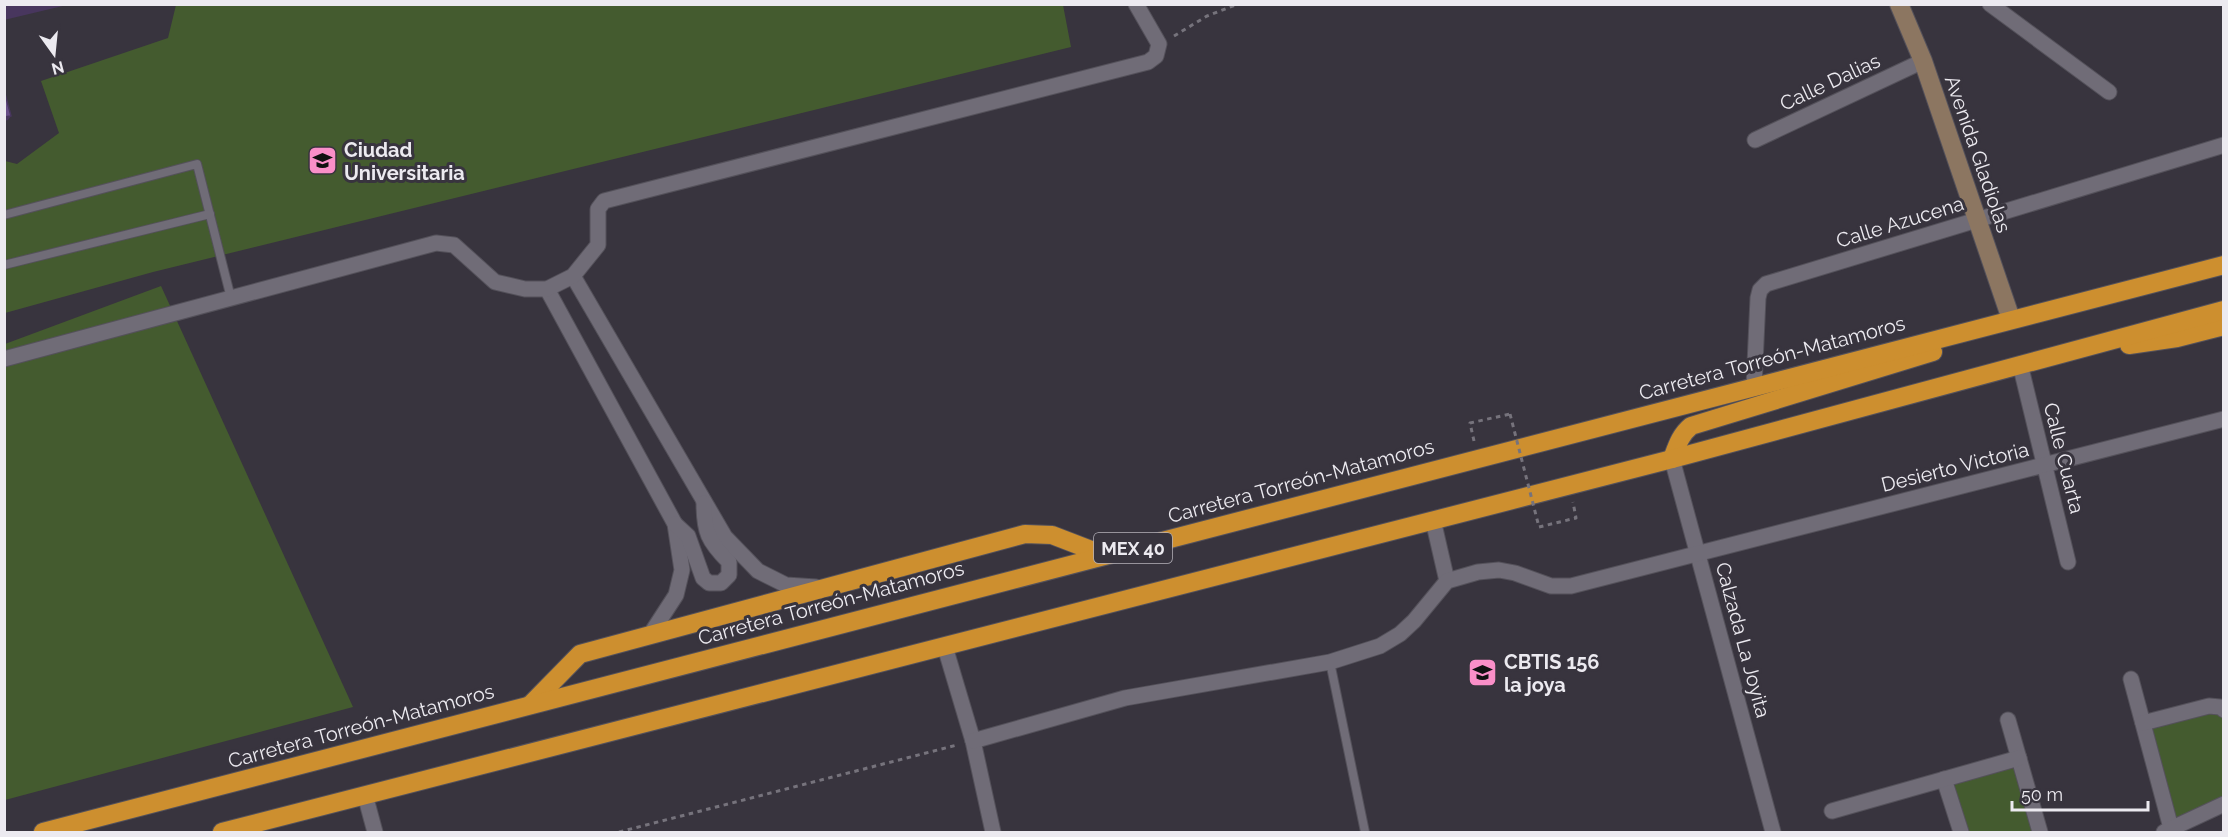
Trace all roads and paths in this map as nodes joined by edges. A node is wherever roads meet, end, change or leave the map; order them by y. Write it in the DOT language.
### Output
graph roads {
  1 [pos="1136,4"];
  2 [pos="1238,4"];
  3 [pos="1899,4"];
  4 [pos="1990,4"];
  5 [pos="1159,44"];
  6 [pos="1923,62"];
  7 [pos="2109,92"];
  8 [pos="1755,140"];
  9 [pos="2223,145"];
  10 [pos="210,214"];
  11 [pos="4,215"];
  12 [pos="1977,220"];
  13 [pos="4,265"];
  14 [pos="2223,265"];
  15 [pos="573,276"];
  16 [pos="547,289"];
  17 [pos="231,298"];
  18 [pos="2222,316"];
  19 [pos="2010,319"];
  20 [pos="1992,325"];
  21 [pos="4,359"];
  22 [pos="2020,364"];
  23 [pos="1754,386"];
  24 [pos="2223,419"];
  25 [pos="1478,458"];
  26 [pos="1672,459"];
  27 [pos="2044,465"];
  28 [pos="1569,485"];
  29 [pos="704,501"];
  30 [pos="1433,520"];
  31 [pos="675,524"];
  32 [pos="1104,555"];
  33 [pos="1698,555"];
  34 [pos="2068,562"];
  35 [pos="1447,581"];
  36 [pos="825,588"];
  37 [pos="650,635"];
  38 [pos="945,647"];
  39 [pos="1330,662"];
  40 [pos="2132,679"];
  41 [pos="530,705"];
  42 [pos="2223,710"];
  43 [pos="2008,720"];
  44 [pos="2143,723"];
  45 [pos="973,741"];
  46 [pos="2019,758"];
  47 [pos="1944,779"];
  48 [pos="365,795"];
  49 [pos="2223,804"];
  50 [pos="1832,811"];
  51 [pos="2177,829"];
  52 [pos="43,832"];
  53 [pos="222,832"];
  54 [pos="375,832"];
  55 [pos="619,832"];
  56 [pos="993,832"];
  57 [pos="1365,832"];
  58 [pos="1773,832"];
  59 [pos="1961,832"];
  60 [pos="2040,832"];
  1 -- 5 [label="street"];
  2 -- 5 [label="path"];
  3 -- 6 [label="street, Avenida Gladiolas"];
  4 -- 7 [label="street"];
  5 -- 15 [label="street"];
  6 -- 8 [label="street, Calle Dalias"];
  6 -- 12 [label="street, Avenida Gladiolas"];
  9 -- 12 [label="street, Calle Azucena"];
  10 -- 11 [label="lane"];
  10 -- 13 [label="lane"];
  10 -- 17 [label="lane"];
  12 -- 19 [label="street, Avenida Gladiolas"];
  12 -- 23 [label="street, Calle Azucena"];
  14 -- 19 [label="highway, Carretera Torreón-Matamoros / MEX 40"];
  15 -- 16 [label="street"];
  15 -- 29 [label="street"];
  16 -- 17 [label="street"];
  16 -- 31 [label="street"];
  17 -- 21 [label="street"];
  18 -- 22 [label="highway, MEX 40"];
  19 -- 20 [label="highway, Carretera Torreón-Matamoros / MEX 40"];
  20 -- 23 [label="highway, Carretera Torreón-Matamoros / MEX 40"];
  20 -- 26 [label="highway"];
  22 -- 26 [label="highway, MEX 40"];
  22 -- 27 [label="street, Calle Cuarta"];
  23 -- 25 [label="highway, Carretera Torreón-Matamoros / MEX 40"];
  24 -- 27 [label="street, Desierto Victoria"];
  25 -- 28 [label="path, bridge"];
  25 -- 32 [label="highway, Carretera Torreón-Matamoros / MEX 40"];
  26 -- 28 [label="highway, MEX 40"];
  26 -- 33 [label="street, Calzada La Joyita"];
  27 -- 33 [label="street, Desierto Victoria"];
  27 -- 34 [label="street, Calle Cuarta"];
  28 -- 30 [label="highway, MEX 40"];
  29 -- 31 [label="street"];
  29 -- 36 [label="street"];
  30 -- 35 [label="street"];
  30 -- 38 [label="highway, MEX 40"];
  31 -- 37 [label="street"];
  32 -- 36 [label="highway"];
  32 -- 41 [label="highway, Carretera Torreón-Matamoros / MEX 40"];
  33 -- 35 [label="street, Desierto Victoria"];
  33 -- 58 [label="street, Calzada La Joyita"];
  35 -- 39 [label="street"];
  36 -- 37 [label="highway"];
  37 -- 41 [label="highway"];
  38 -- 45 [label="street"];
  38 -- 48 [label="highway, MEX 40"];
  39 -- 45 [label="street"];
  39 -- 57 [label="lane"];
  40 -- 44 [label="street"];
  41 -- 52 [label="highway, Carretera Torreón-Matamoros / MEX 40"];
  42 -- 44 [label="street"];
  43 -- 46 [label="street"];
  44 -- 51 [label="street"];
  45 -- 55 [label="path"];
  45 -- 56 [label="street"];
  46 -- 47 [label="street"];
  46 -- 60 [label="street"];
  47 -- 50 [label="street"];
  47 -- 59 [label="street"];
  48 -- 53 [label="highway, MEX 40"];
  48 -- 54 [label="street"];
  49 -- 51 [label="street"];
}
